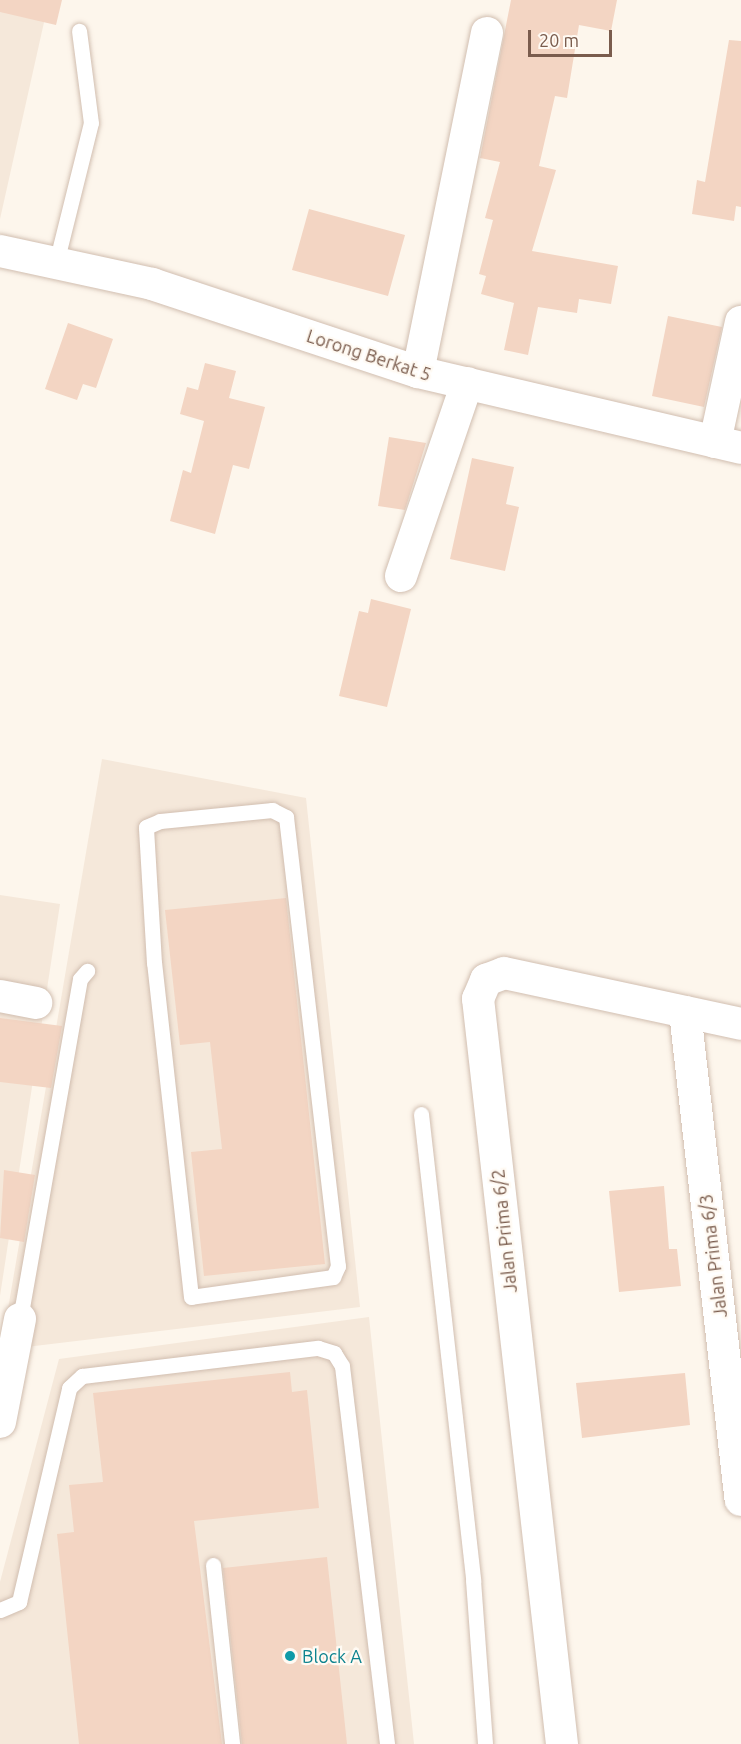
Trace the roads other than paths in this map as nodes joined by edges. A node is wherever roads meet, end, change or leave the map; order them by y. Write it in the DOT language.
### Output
graph roads {
  1 [pos="80,31"];
  2 [pos="487,33"];
  3 [pos="0,251"];
  4 [pos="56,263"];
  5 [pos="741,322"];
  6 [pos="418,372"];
  7 [pos="467,383"];
  8 [pos="728,445"];
  9 [pos="401,576"];
  10 [pos="87,971"];
  11 [pos="0,996"];
  12 [pos="36,1003"];
  13 [pos="685,1012"];
  14 [pos="741,1024"];
  15 [pos="421,1114"];
  16 [pos="191,1297"];
  17 [pos="20,1319"];
  18 [pos="0,1422"];
  19 [pos="741,1500"];
  20 [pos="213,1565"];
  21 [pos="0,1610"];
  22 [pos="232,1744"];
  23 [pos="387,1744"];
  24 [pos="485,1744"];
  25 [pos="562,1744"];
  1 -- 4 [label="lane"];
  2 -- 6 [label="street"];
  3 -- 4 [label="street, Lorong Berkat 5"];
  4 -- 6 [label="street, Lorong Berkat 5"];
  5 -- 8 [label="street"];
  6 -- 7 [label="street, Lorong Berkat 5"];
  7 -- 8 [label="street, Lorong Berkat 5"];
  7 -- 9 [label="street"];
  10 -- 17 [label="lane"];
  11 -- 12 [label="street"];
  13 -- 14 [label="street, Jalan Prima 6/2"];
  13 -- 19 [label="street, Jalan Prima 6/3"];
  13 -- 25 [label="street, Jalan Prima 6/2"];
  15 -- 24 [label="lane"];
  16 -- 16 [label="lane"];
  17 -- 18 [label="street"];
  20 -- 22 [label="lane"];
  21 -- 23 [label="lane"];
}
